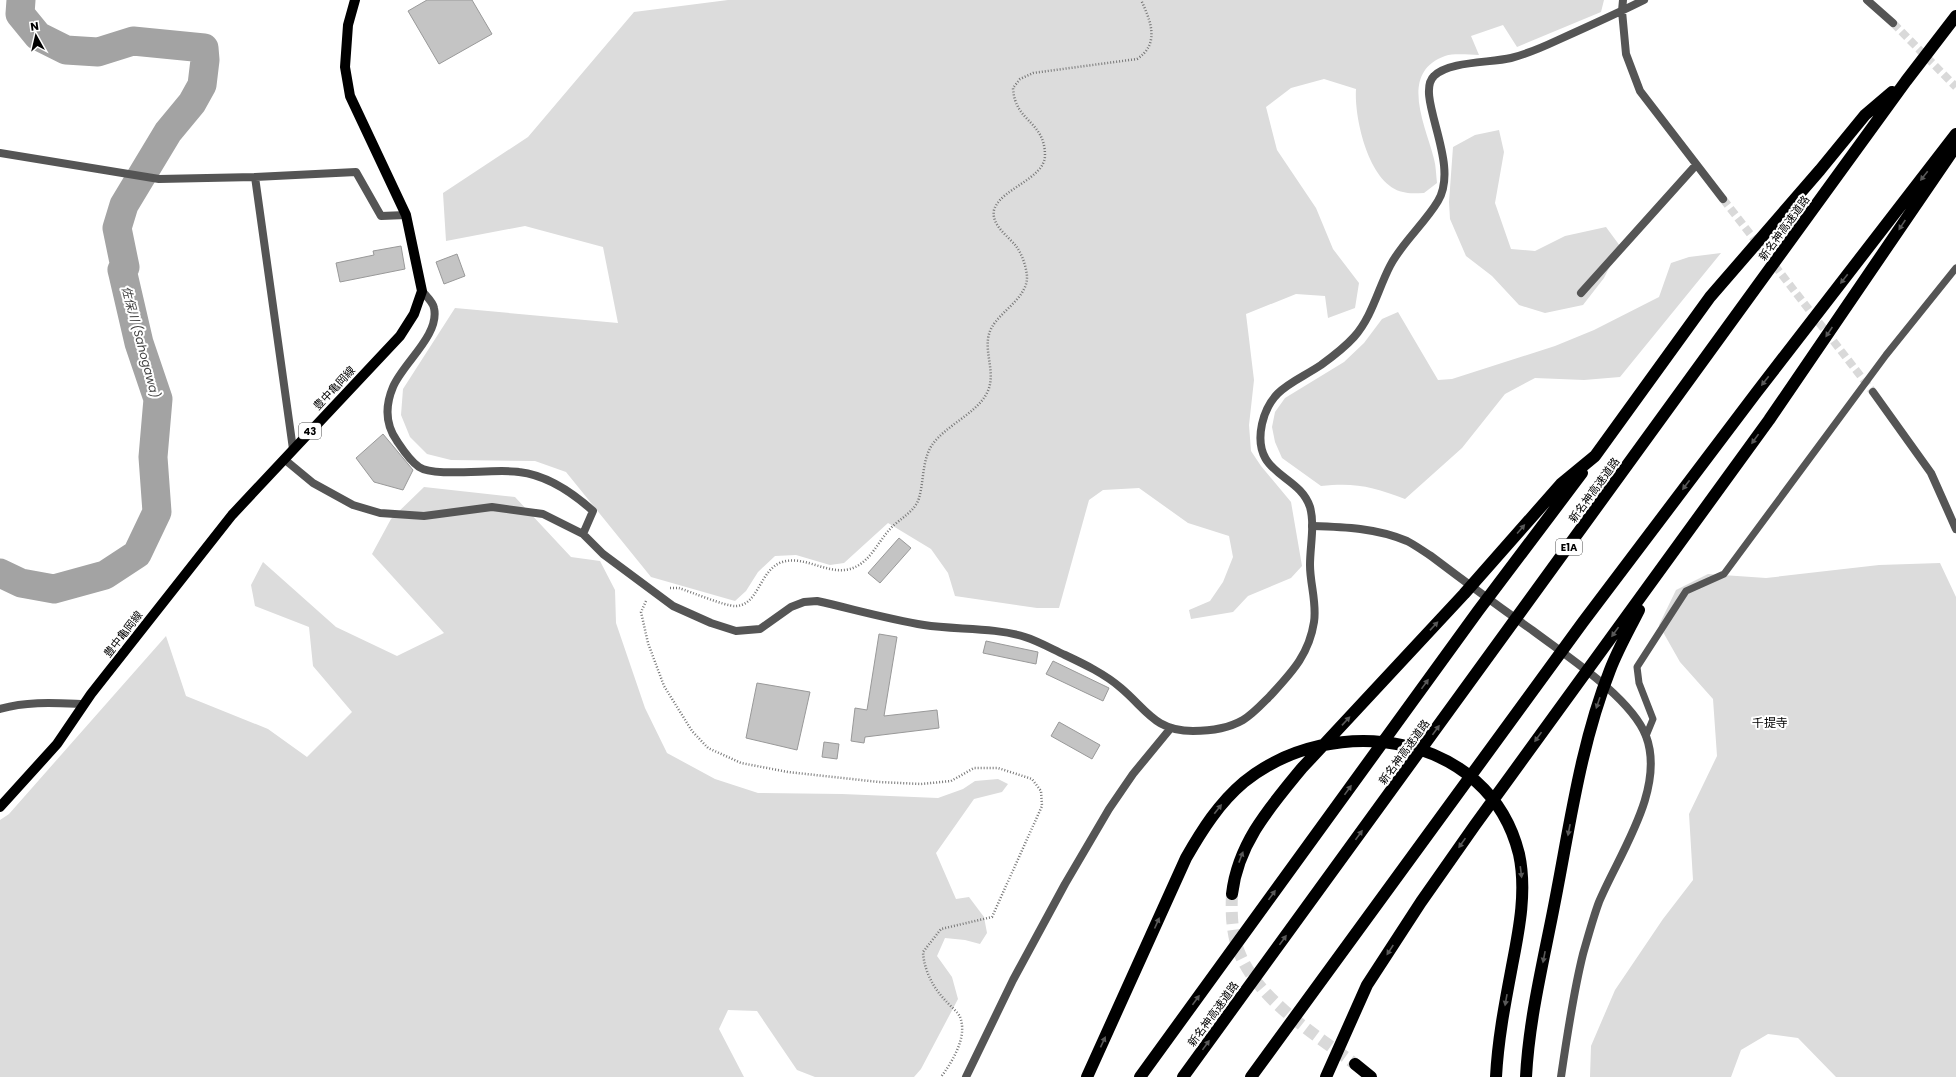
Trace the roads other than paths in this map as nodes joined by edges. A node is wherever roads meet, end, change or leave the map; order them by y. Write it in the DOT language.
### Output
graph roads {
  1 [pos="355,0"];
  2 [pos="1624,0"];
  3 [pos="1644,0"];
  4 [pos="1867,0"];
  5 [pos="1622,11"];
  6 [pos="1956,16"];
  7 [pos="1893,24"];
  8 [pos="1906,80"];
  9 [pos="1956,134"];
  10 [pos="1956,146"];
  11 [pos="0,153"];
  12 [pos="1696,165"];
  13 [pos="254,177"];
  14 [pos="1723,199"];
  15 [pos="406,215"];
  16 [pos="1956,268"];
  17 [pos="422,291"];
  18 [pos="1581,293"];
  19 [pos="1873,392"];
  20 [pos="293,449"];
  21 [pos="1595,456"];
  22 [pos="284,459"];
  23 [pos="1312,526"];
  24 [pos="1956,529"];
  25 [pos="583,534"];
  26 [pos="1680,544"];
  27 [pos="84,704"];
  28 [pos="0,709"];
  29 [pos="1170,728"];
  30 [pos="1646,736"];
  31 [pos="0,807"];
  32 [pos="1232,894"];
  33 [pos="1355,1064"];
  34 [pos="966,1077"];
  35 [pos="1087,1077"];
  36 [pos="1140,1077"];
  37 [pos="1183,1077"];
  38 [pos="1251,1077"];
  39 [pos="1326,1077"];
  40 [pos="1371,1077"];
  41 [pos="1496,1077"];
  42 [pos="1526,1077"];
  43 [pos="1561,1077"];
  1 -- 15 [label="main road"];
  2 -- 5 [label="street"];
  3 -- 5 [label="street"];
  4 -- 7 [label="street"];
  5 -- 12 [label="street"];
  5 -- 23 [label="street"];
  6 -- 8 [label="highway, 新名神高速道路 / E1A"];
  8 -- 21 [label="highway"];
  37 -- 8 [label="highway, 新名神高速道路 / E1A, one-way"];
  9 -- 38 [label="highway, one-way"];
  10 -- 26 [label="highway, one-way"];
  11 -- 13 [label="street"];
  12 -- 14 [label="street"];
  12 -- 18 [label="street"];
  13 -- 15 [label="street"];
  13 -- 20 [label="street"];
  15 -- 17 [label="main road"];
  16 -- 30 [label="lane"];
  17 -- 20 [label="main road, 豊中亀岡線 / 43"];
  17 -- 25 [label="street"];
  19 -- 24 [label="street"];
  20 -- 22 [label="main road, 豊中亀岡線 / 43"];
  32 -- 21 [label="highway, one-way"];
  36 -- 21 [label="highway, one-way"];
  22 -- 25 [label="street"];
  22 -- 27 [label="main road, 豊中亀岡線 / 43"];
  23 -- 29 [label="street"];
  23 -- 30 [label="street"];
  25 -- 29 [label="street"];
  26 -- 39 [label="highway, one-way"];
  26 -- 42 [label="highway, one-way"];
  27 -- 28 [label="street"];
  27 -- 31 [label="main road, 豊中亀岡線 / 43"];
  29 -- 34 [label="street"];
  30 -- 43 [label="street"];
  33 -- 40 [label="highway"];
  35 -- 41 [label="highway, one-way"];
}
